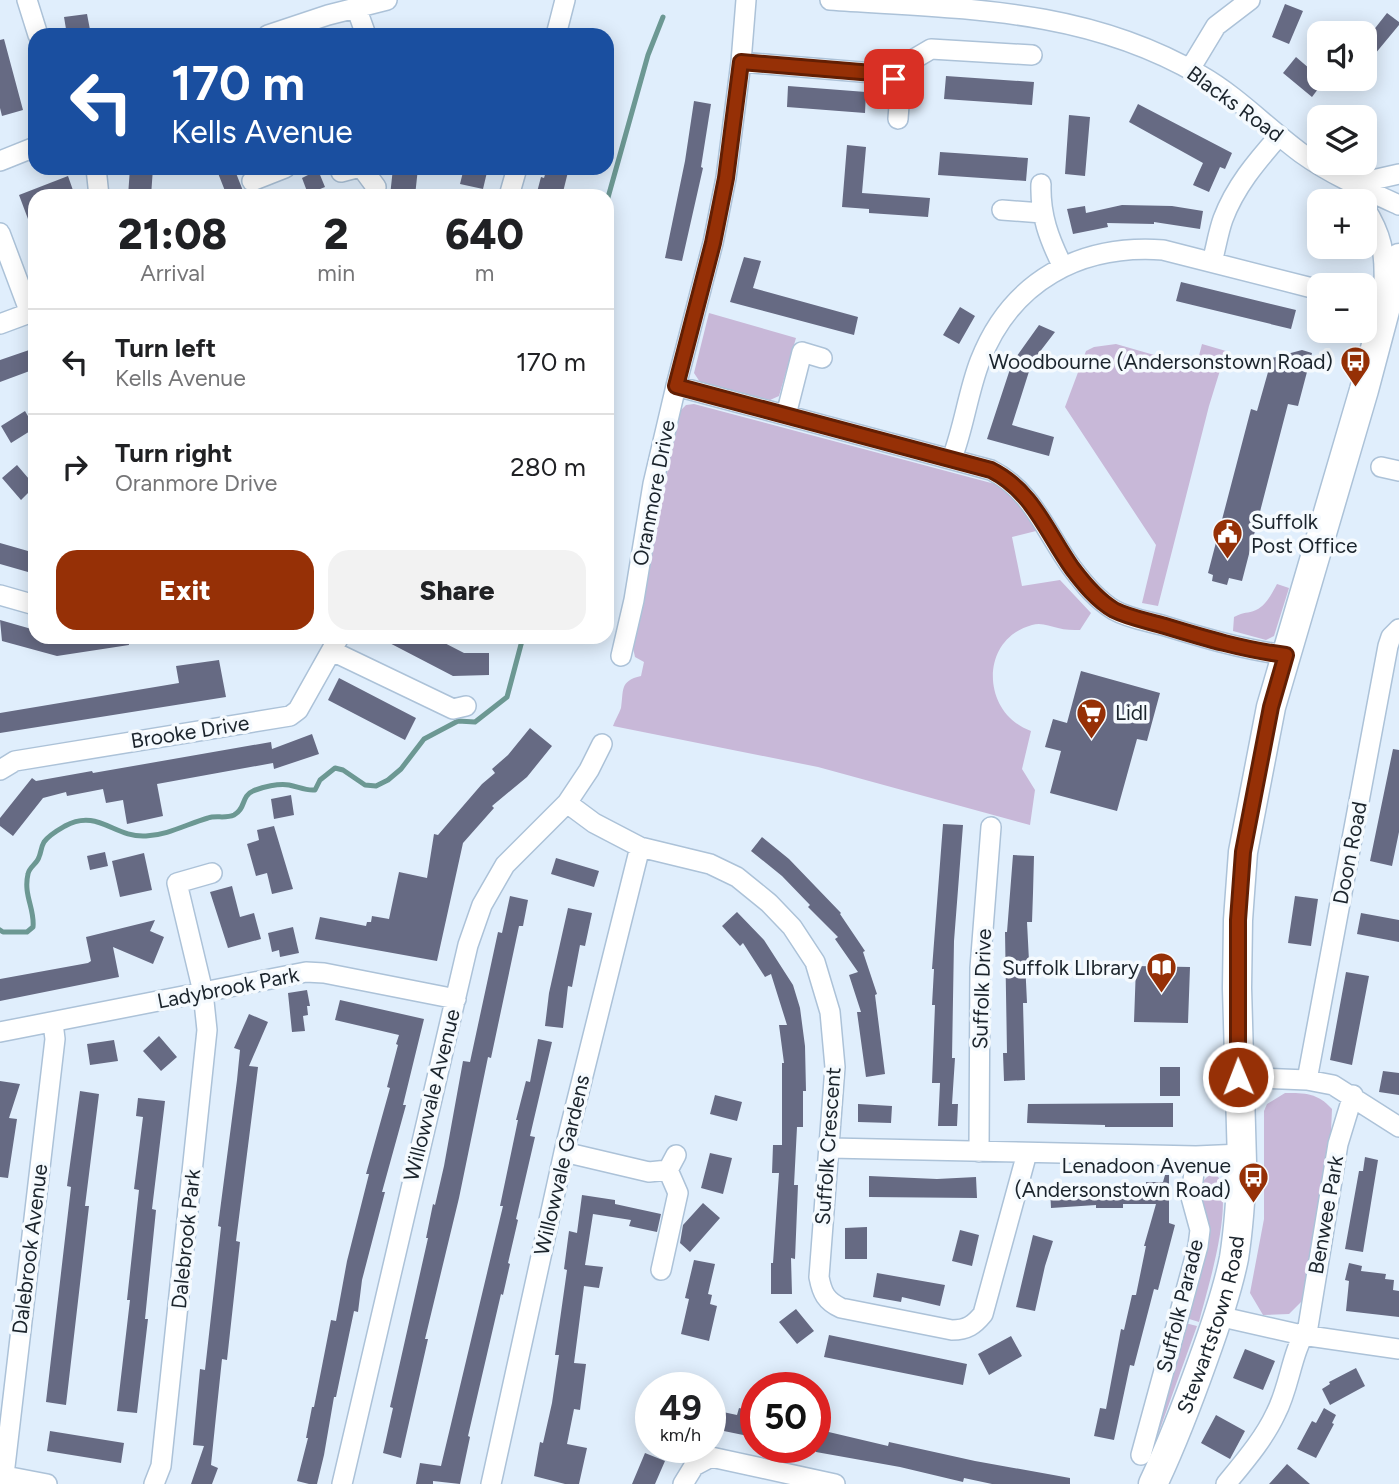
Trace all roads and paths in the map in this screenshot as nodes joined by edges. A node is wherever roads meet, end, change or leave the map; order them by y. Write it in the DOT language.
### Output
graph roads {
  1 [pos="27,0"];
  2 [pos="387,0"];
  3 [pos="565,0"];
  4 [pos="746,0"];
  5 [pos="830,0"];
  6 [pos="1250,0"];
  7 [pos="979,5"];
  8 [pos="356,7"];
  9 [pos="36,28"];
  10 [pos="290,28"];
  11 [pos="364,28"];
  12 [pos="558,28"];
  13 [pos="1032,55"];
  14 [pos="741,62"];
  15 [pos="1190,69"];
  16 [pos="894,79"];
  17 [pos="898,119"];
  18 [pos="1279,136"];
  19 [pos="28,150"];
  20 [pos="0,161"];
  21 [pos="1399,174"];
  22 [pos="367,175"];
  23 [pos="1348,179"];
  24 [pos="1041,184"];
  25 [pos="376,187"];
  26 [pos="1354,189"];
  27 [pos="1399,205"];
  28 [pos="1002,210"];
  29 [pos="1042,213"];
  30 [pos="1377,228"];
  31 [pos="0,233"];
  32 [pos="1399,258"];
  33 [pos="1212,262"];
  34 [pos="1063,267"];
  35 [pos="1307,287"];
  36 [pos="28,300"];
  37 [pos="1384,313"];
  38 [pos="28,314"];
  39 [pos="0,324"];
  40 [pos="822,358"];
  41 [pos="676,386"];
  42 [pos="786,415"];
  43 [pos="952,458"];
  44 [pos="0,595"];
  45 [pos="28,603"];
  46 [pos="1399,629"];
  47 [pos="335,644"];
  48 [pos="1286,655"];
  49 [pos="621,656"];
  50 [pos="466,706"];
  51 [pos="602,744"];
  52 [pos="0,770"];
  53 [pos="567,803"];
  54 [pos="991,827"];
  55 [pos="640,847"];
  56 [pos="212,873"];
  57 [pos="203,992"];
  58 [pos="456,999"];
  59 [pos="53,1023"];
  60 [pos="0,1032"];
  61 [pos="1238,1077"];
  62 [pos="1307,1080"];
  63 [pos="1353,1095"];
  64 [pos="1399,1127"];
  65 [pos="830,1148"];
  66 [pos="564,1152"];
  67 [pos="979,1152"];
  68 [pos="1027,1153"];
  69 [pos="1242,1154"];
  70 [pos="1196,1156"];
  71 [pos="661,1270"];
  72 [pos="1218,1316"];
  73 [pos="1302,1335"];
  74 [pos="1399,1349"];
  75 [pos="1141,1455"];
  76 [pos="2,1475"];
  77 [pos="47,1484"];
  78 [pos="154,1484"];
  79 [pos="342,1484"];
  80 [pos="491,1484"];
  81 [pos="683,1484"];
  82 [pos="835,1484"];
  83 [pos="1153,1484"];
  84 [pos="1226,1484"];
  1 -- 9 [label="street"];
  2 -- 8 [label="street"];
  3 -- 12 [label="street"];
  4 -- 14 [label="street, Oranmore Drive"];
  5 -- 7 [label="street, Blacks Road"];
  6 -- 15 [label="street"];
  7 -- 15 [label="street, Blacks Road"];
  8 -- 10 [label="street"];
  8 -- 11 [label="street"];
  13 -- 16 [label="street"];
  14 -- 16 [label="street"];
  14 -- 41 [label="street, Oranmore Drive"];
  15 -- 18 [label="street, Blacks Road"];
  16 -- 17 [label="street"];
  18 -- 23 [label="street, Blacks Road"];
  18 -- 33 [label="street"];
  19 -- 20 [label="street"];
  21 -- 23 [label="street"];
  22 -- 25 [label="street"];
  23 -- 26 [label="street"];
  23 -- 27 [label="street, Blacks Road"];
  24 -- 29 [label="street"];
  28 -- 29 [label="street"];
  29 -- 34 [label="street"];
  30 -- 37 [label="street"];
  31 -- 36 [label="street"];
  32 -- 37 [label="main road, Stewartstown Road"];
  33 -- 34 [label="street"];
  33 -- 35 [label="street"];
  34 -- 43 [label="street"];
  37 -- 48 [label="main road, Stewartstown Road"];
  38 -- 39 [label="street"];
  40 -- 42 [label="street"];
  41 -- 42 [label="street"];
  41 -- 49 [label="street, Oranmore Drive"];
  42 -- 43 [label="street"];
  43 -- 48 [label="street"];
  44 -- 45 [label="street"];
  46 -- 62 [label="street, Doon Road"];
  47 -- 50 [label="street"];
  47 -- 52 [label="street, Brooke Drive"];
  48 -- 61 [label="main road, Stewartstown Road"];
  51 -- 53 [label="street, Willowvale Avenue"];
  53 -- 55 [label="street, Suffolk Crescent"];
  53 -- 58 [label="street, Willowvale Avenue"];
  54 -- 67 [label="street, Suffolk Drive"];
  55 -- 65 [label="street, Suffolk Crescent"];
  55 -- 66 [label="street, Willowvale Gardens"];
  56 -- 57 [label="street, Dalebrook Park"];
  57 -- 58 [label="street, Ladybrook Park"];
  57 -- 59 [label="street, Ladybrook Park"];
  57 -- 78 [label="street, Dalebrook Park"];
  58 -- 79 [label="street, Willowvale Avenue"];
  59 -- 60 [label="street, Ladybrook Park"];
  59 -- 76 [label="street, Dalebrook Avenue"];
  61 -- 62 [label="street"];
  61 -- 69 [label="main road, Stewartstown Road"];
  62 -- 63 [label="street"];
  63 -- 64 [label="street"];
  63 -- 73 [label="street, Benwee Park"];
  65 -- 67 [label="street"];
  65 -- 68 [label="street, Suffolk Crescent"];
  66 -- 71 [label="street"];
  66 -- 80 [label="street, Willowvale Gardens"];
  67 -- 68 [label="street"];
  68 -- 70 [label="street"];
  69 -- 70 [label="street"];
  69 -- 72 [label="main road, Stewartstown Road"];
  70 -- 75 [label="street, Suffolk Parade"];
  72 -- 73 [label="street"];
  72 -- 83 [label="main road, Stewartstown Road"];
  73 -- 74 [label="street"];
  73 -- 84 [label="street, Benwee Park"];
  76 -- 77 [label="street"];
  81 -- 82 [label="street"];
}
